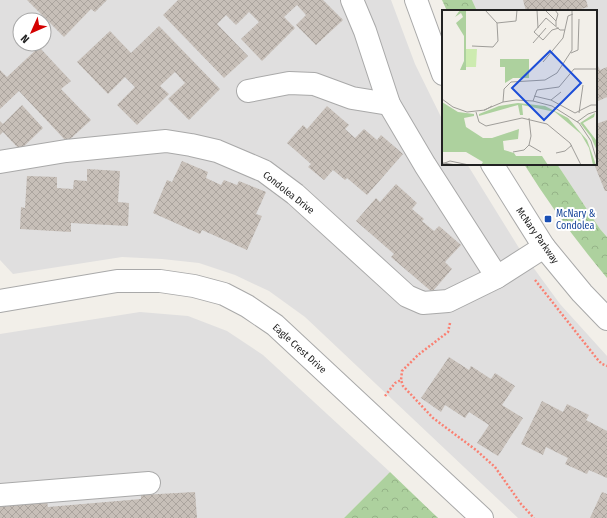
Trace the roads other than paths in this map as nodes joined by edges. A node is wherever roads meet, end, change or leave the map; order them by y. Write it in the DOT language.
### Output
graph roads {
  1 [pos="352,0"];
  2 [pos="416,0"];
  3 [pos="442,71"];
  4 [pos="248,91"];
  5 [pos="389,104"];
  6 [pos="0,162"];
  7 [pos="493,165"];
  8 [pos="544,247"];
  9 [pos="497,277"];
  10 [pos="0,301"];
  11 [pos="607,319"];
  12 [pos="149,482"];
  13 [pos="0,495"];
  14 [pos="482,518"];
  1 -- 5 [label="street"];
  2 -- 3 [label="street"];
  4 -- 5 [label="street"];
  5 -- 9 [label="street"];
  6 -- 9 [label="street, Condolea Drive"];
  7 -- 8 [label="street, McNary Parkway"];
  8 -- 9 [label="street, Condolea Drive"];
  8 -- 11 [label="street, McNary Parkway"];
  10 -- 14 [label="street, Eagle Crest Drive"];
  12 -- 13 [label="street"];
}
